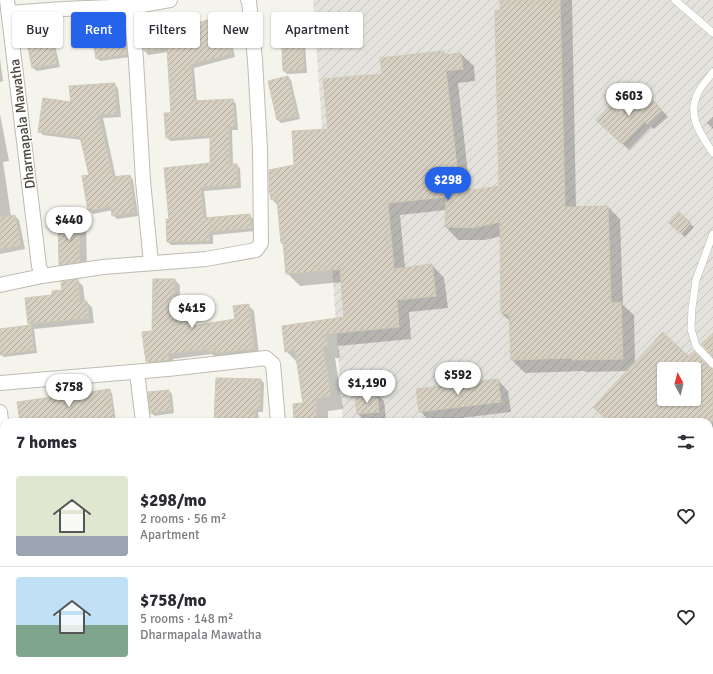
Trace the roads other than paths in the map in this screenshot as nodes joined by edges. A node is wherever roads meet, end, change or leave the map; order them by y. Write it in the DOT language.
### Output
graph roads {
  1 [pos="170,0"];
  2 [pos="248,0"];
  3 [pos="675,0"];
  4 [pos="131,6"];
  5 [pos="8,7"];
  6 [pos="713,33"];
  7 [pos="713,72"];
  8 [pos="713,154"];
  9 [pos="713,234"];
  10 [pos="151,263"];
  11 [pos="42,276"];
  12 [pos="0,285"];
  13 [pos="713,364"];
  14 [pos="137,372"];
  15 [pos="0,383"];
  16 [pos="143,418"];
  17 [pos="278,418"];
  1 -- 4 [label="street"];
  2 -- 10 [label="street"];
  3 -- 6 [label="lane"];
  4 -- 5 [label="street"];
  4 -- 10 [label="street"];
  5 -- 11 [label="street, Dharmapala Mawatha"];
  7 -- 8 [label="lane"];
  9 -- 13 [label="lane"];
  10 -- 11 [label="street"];
  11 -- 12 [label="street"];
  14 -- 15 [label="street"];
  14 -- 16 [label="street"];
  14 -- 17 [label="street"];
}
